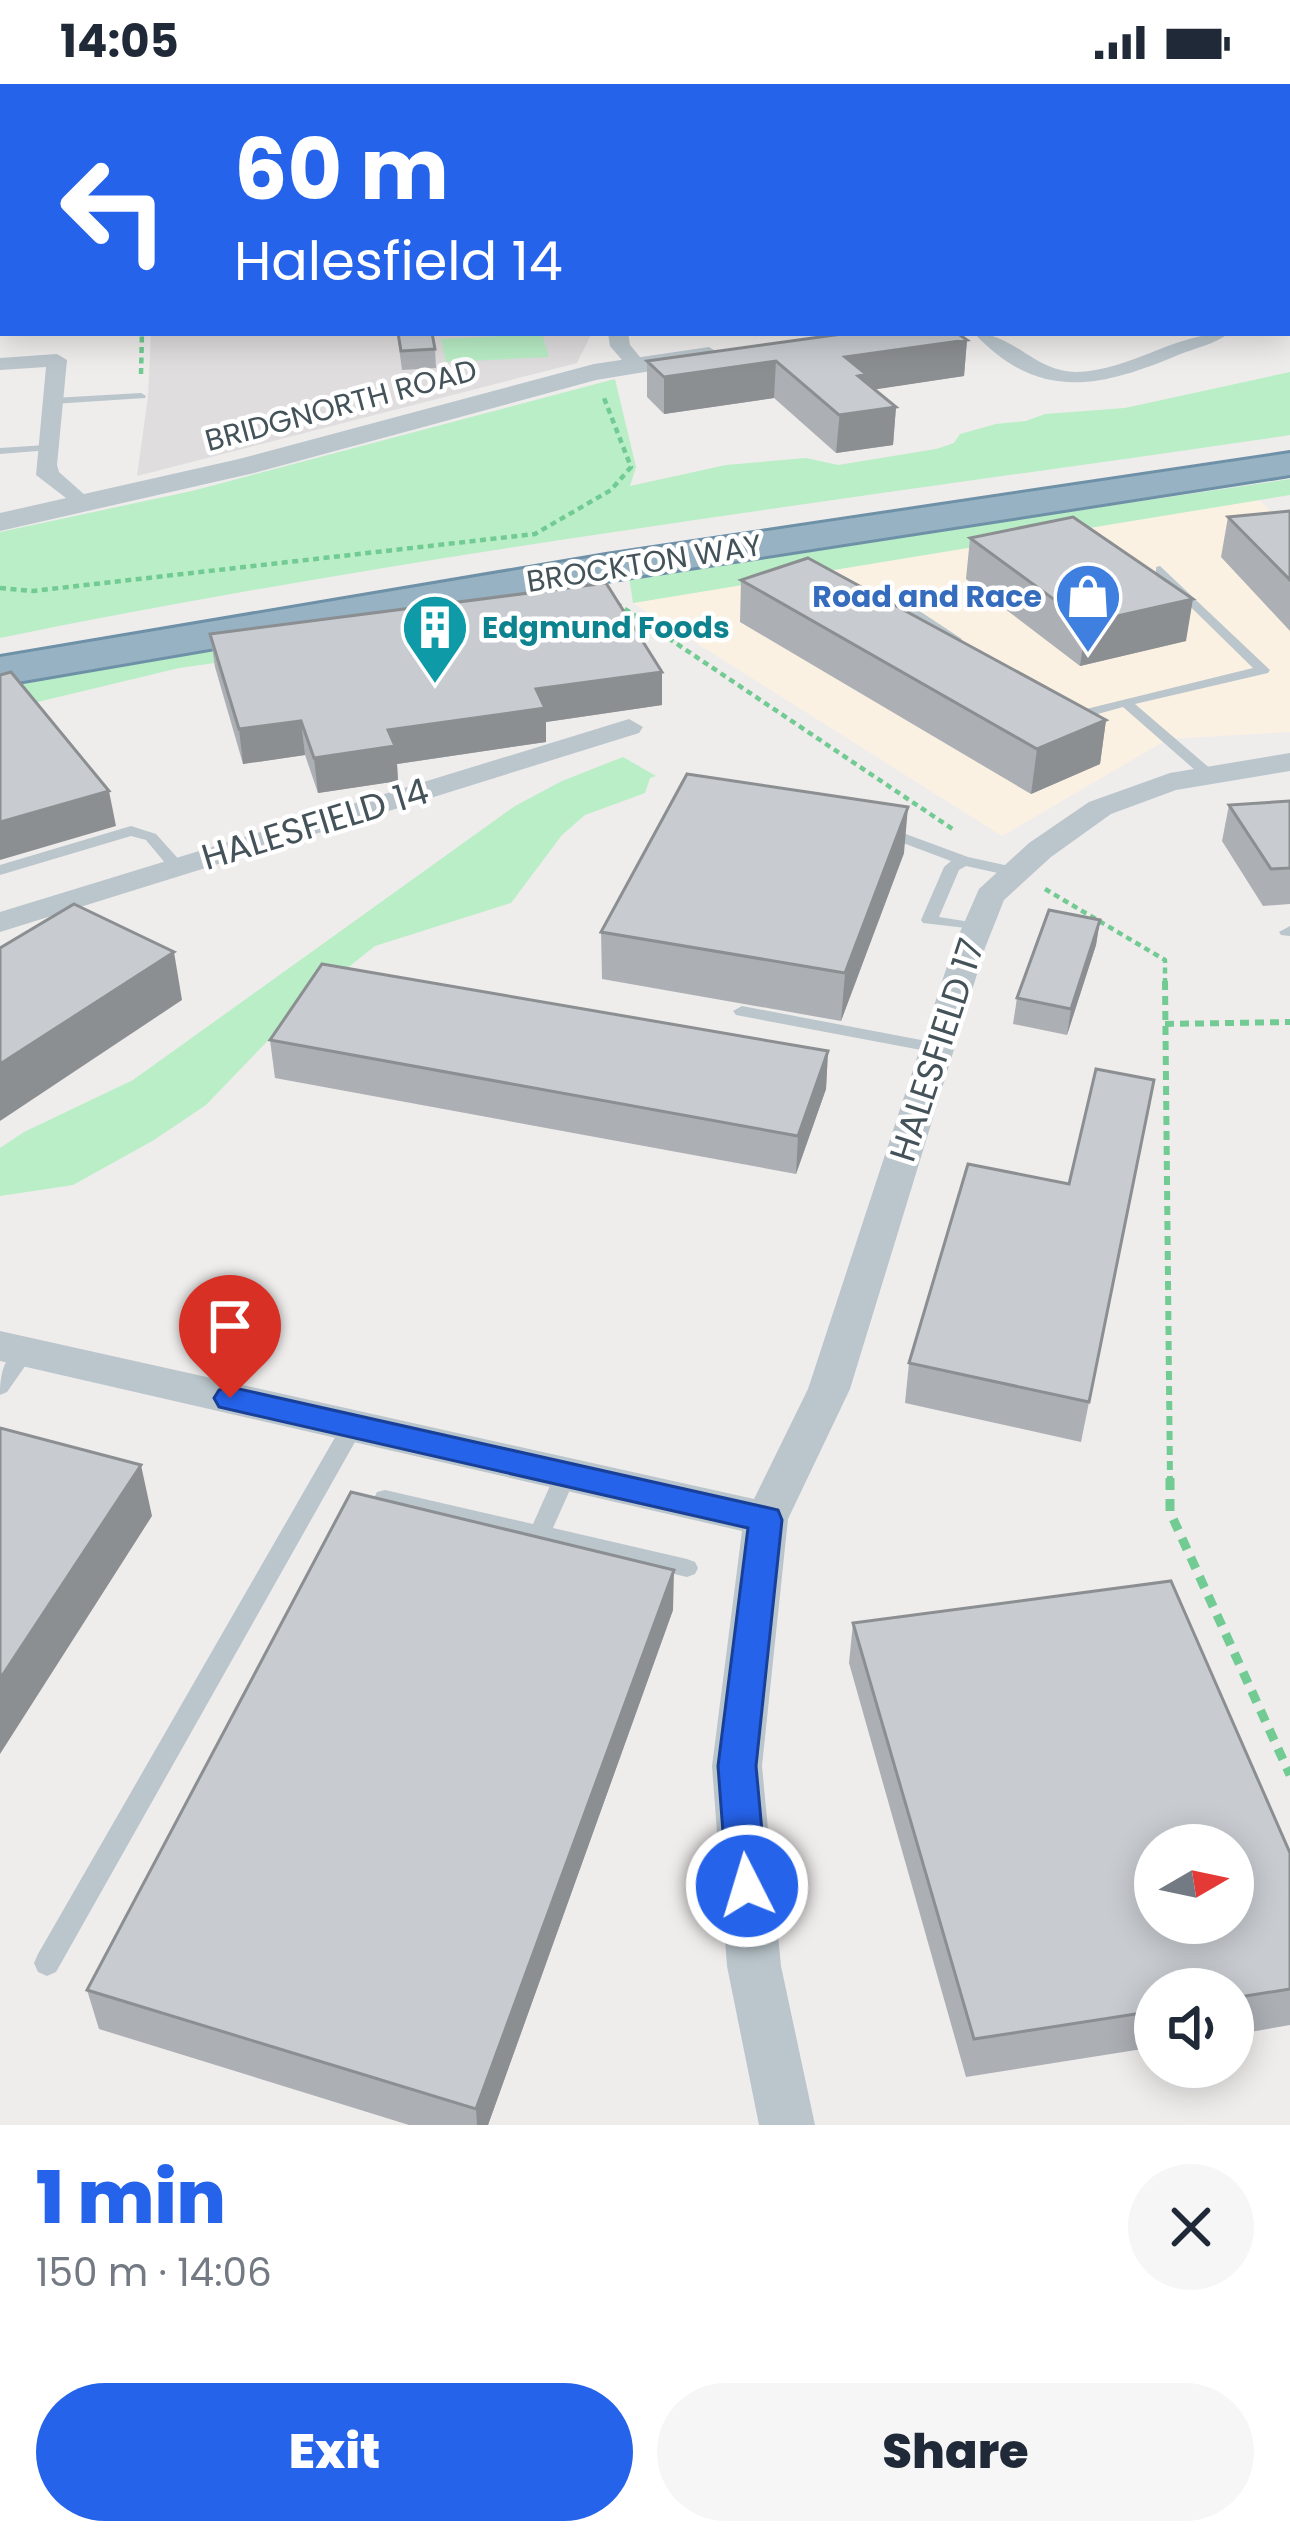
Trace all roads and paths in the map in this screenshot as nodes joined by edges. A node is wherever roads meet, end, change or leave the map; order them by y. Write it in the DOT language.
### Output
graph roads {
  1 [pos="142,336"];
  2 [pos="618,336"];
  3 [pos="989,336"];
  4 [pos="1207,336"];
  5 [pos="728,353"];
  6 [pos="635,363"];
  7 [pos="0,364"];
  8 [pos="594,372"];
  9 [pos="1050,375"];
  10 [pos="1021,384"];
  11 [pos="141,396"];
  12 [pos="53,401"];
  13 [pos="1290,446"];
  14 [pos="46,448"];
  15 [pos="0,451"];
  16 [pos="1290,464"];
  17 [pos="83,504"];
  18 [pos="0,522"];
  19 [pos="535,534"];
  20 [pos="546,543"];
  21 [pos="1160,570"];
  22 [pos="0,588"];
  23 [pos="608,597"];
  24 [pos="913,613"];
  25 [pos="968,647"];
  26 [pos="0,650"];
  27 [pos="0,671"];
  28 [pos="1125,702"];
  29 [pos="1058,704"];
  30 [pos="629,727"];
  31 [pos="1290,762"];
  32 [pos="1208,774"];
  33 [pos="876,829"];
  34 [pos="958,832"];
  35 [pos="964,861"];
  36 [pos="177,867"];
  37 [pos="0,870"];
  38 [pos="1016,872"];
  39 [pos="0,922"];
  40 [pos="977,927"];
  41 [pos="742,1011"];
  42 [pos="1290,1022"];
  43 [pos="1165,1024"];
  44 [pos="937,1048"];
  45 [pos="12,1349"];
  46 [pos="0,1387"];
  47 [pos="353,1426"];
  48 [pos="566,1474"];
  49 [pos="385,1498"];
  50 [pos="766,1520"];
  51 [pos="539,1535"];
  52 [pos="687,1568"];
  53 [pos="1290,1775"];
  54 [pos="47,1964"];
  55 [pos="788,2125"];
  1 -- 11 [label="path"];
  2 -- 6 [label="street"];
  3 -- 9 [label="street"];
  4 -- 9 [label="street"];
  5 -- 6 [label="street, BRIDGNORTH ROAD"];
  6 -- 8 [label="street, BRIDGNORTH ROAD"];
  7 -- 12 [label="street"];
  8 -- 17 [label="street, BRIDGNORTH ROAD"];
  8 -- 19 [label="path"];
  9 -- 10 [label="street"];
  11 -- 12 [label="lane"];
  12 -- 14 [label="street"];
  13 -- 26 [label="highway, BROCKTON WAY"];
  14 -- 15 [label="lane"];
  14 -- 17 [label="street"];
  16 -- 27 [label="highway, BROCKTON WAY"];
  17 -- 18 [label="street, BRIDGNORTH ROAD"];
  19 -- 20 [label="path"];
  19 -- 22 [label="path"];
  21 -- 28 [label="lane"];
  23 -- 34 [label="path"];
  24 -- 25 [label="lane"];
  28 -- 29 [label="lane"];
  28 -- 32 [label="lane"];
  30 -- 36 [label="street, HALESFIELD 14"];
  31 -- 32 [label="street, HALESFIELD 17"];
  32 -- 38 [label="street, HALESFIELD 17"];
  33 -- 35 [label="lane"];
  35 -- 38 [label="lane"];
  35 -- 40 [label="lane"];
  36 -- 37 [label="lane"];
  36 -- 39 [label="street, HALESFIELD 14"];
  38 -- 40 [label="street, HALESFIELD 17"];
  38 -- 43 [label="path"];
  40 -- 44 [label="street, HALESFIELD 17"];
  41 -- 44 [label="lane"];
  42 -- 43 [label="path"];
  43 -- 53 [label="path"];
  44 -- 50 [label="street, HALESFIELD 17"];
  45 -- 46 [label="lane"];
  45 -- 47 [label="street"];
  47 -- 48 [label="street"];
  47 -- 54 [label="lane"];
  48 -- 50 [label="street"];
  48 -- 51 [label="lane"];
  49 -- 51 [label="lane"];
  50 -- 55 [label="street, HALESFIELD 17"];
  51 -- 52 [label="lane"];
}
